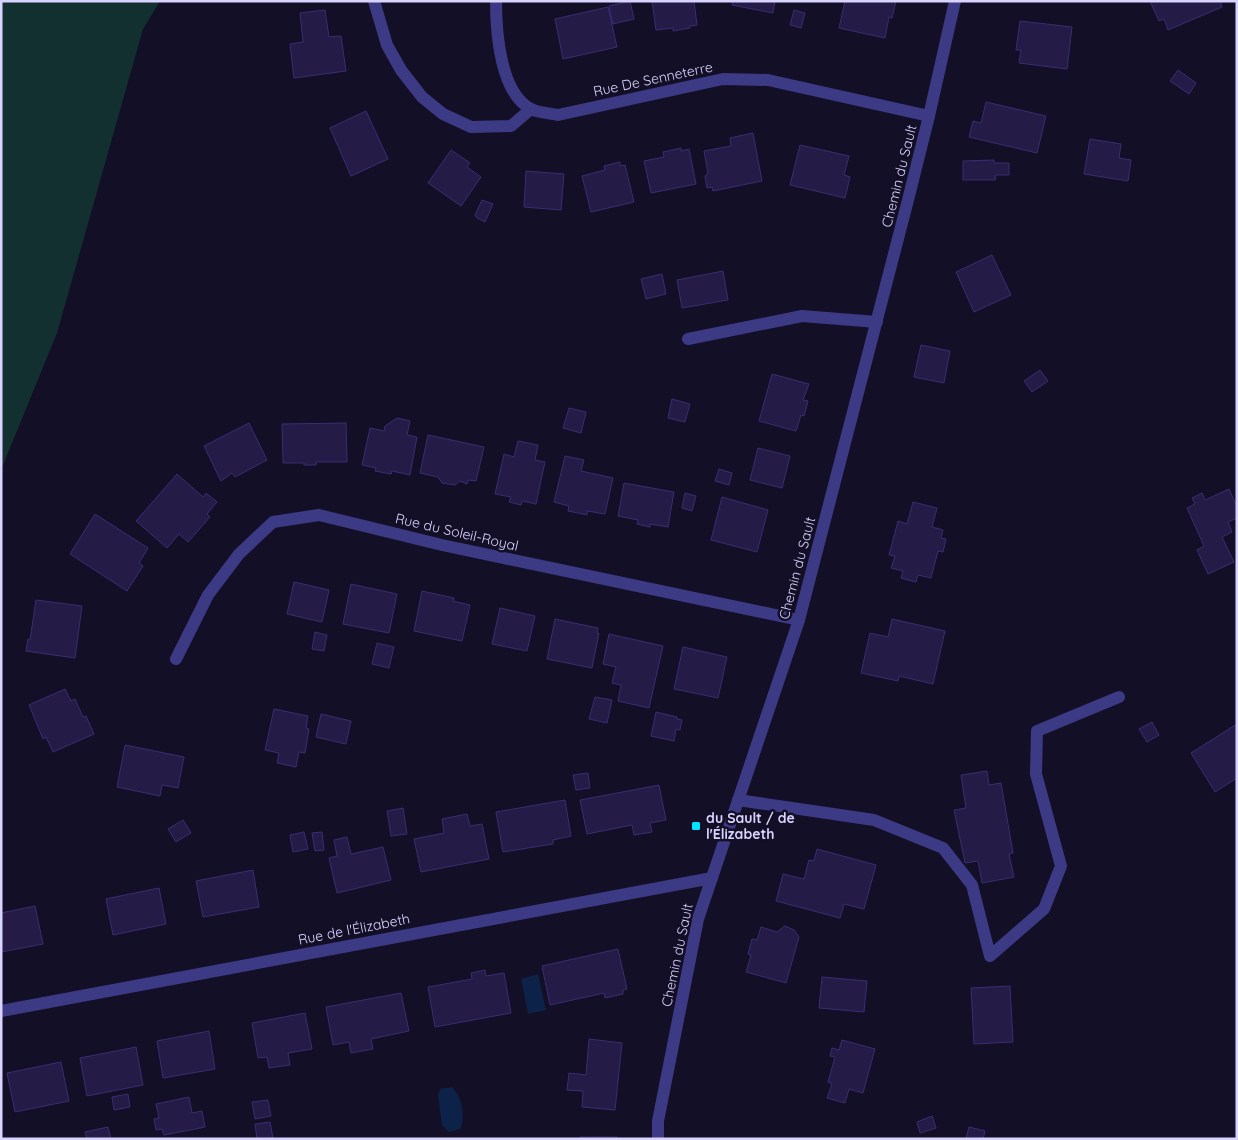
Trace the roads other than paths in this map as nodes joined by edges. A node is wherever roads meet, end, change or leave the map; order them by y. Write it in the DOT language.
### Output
graph roads {
  1 [pos="374,1"];
  2 [pos="496,1"];
  3 [pos="955,1"];
  4 [pos="531,109"];
  5 [pos="929,116"];
  6 [pos="877,322"];
  7 [pos="688,339"];
  8 [pos="799,620"];
  9 [pos="176,659"];
  10 [pos="1119,697"];
  11 [pos="738,800"];
  12 [pos="712,878"];
  13 [pos="1,1011"];
  14 [pos="658,1139"];
  1 -- 4 [label="street"];
  2 -- 4 [label="street"];
  3 -- 5 [label="street, Chemin du Sault"];
  4 -- 5 [label="street, Rue De Senneterre"];
  5 -- 6 [label="street, Chemin du Sault"];
  6 -- 7 [label="street"];
  6 -- 8 [label="street, Chemin du Sault"];
  8 -- 9 [label="street, Rue du Soleil-Royal"];
  8 -- 11 [label="street, Chemin du Sault"];
  10 -- 11 [label="street"];
  11 -- 12 [label="street, Chemin du Sault"];
  12 -- 13 [label="street, Rue de l'Élizabeth"];
  12 -- 14 [label="street, Chemin du Sault"];
}
